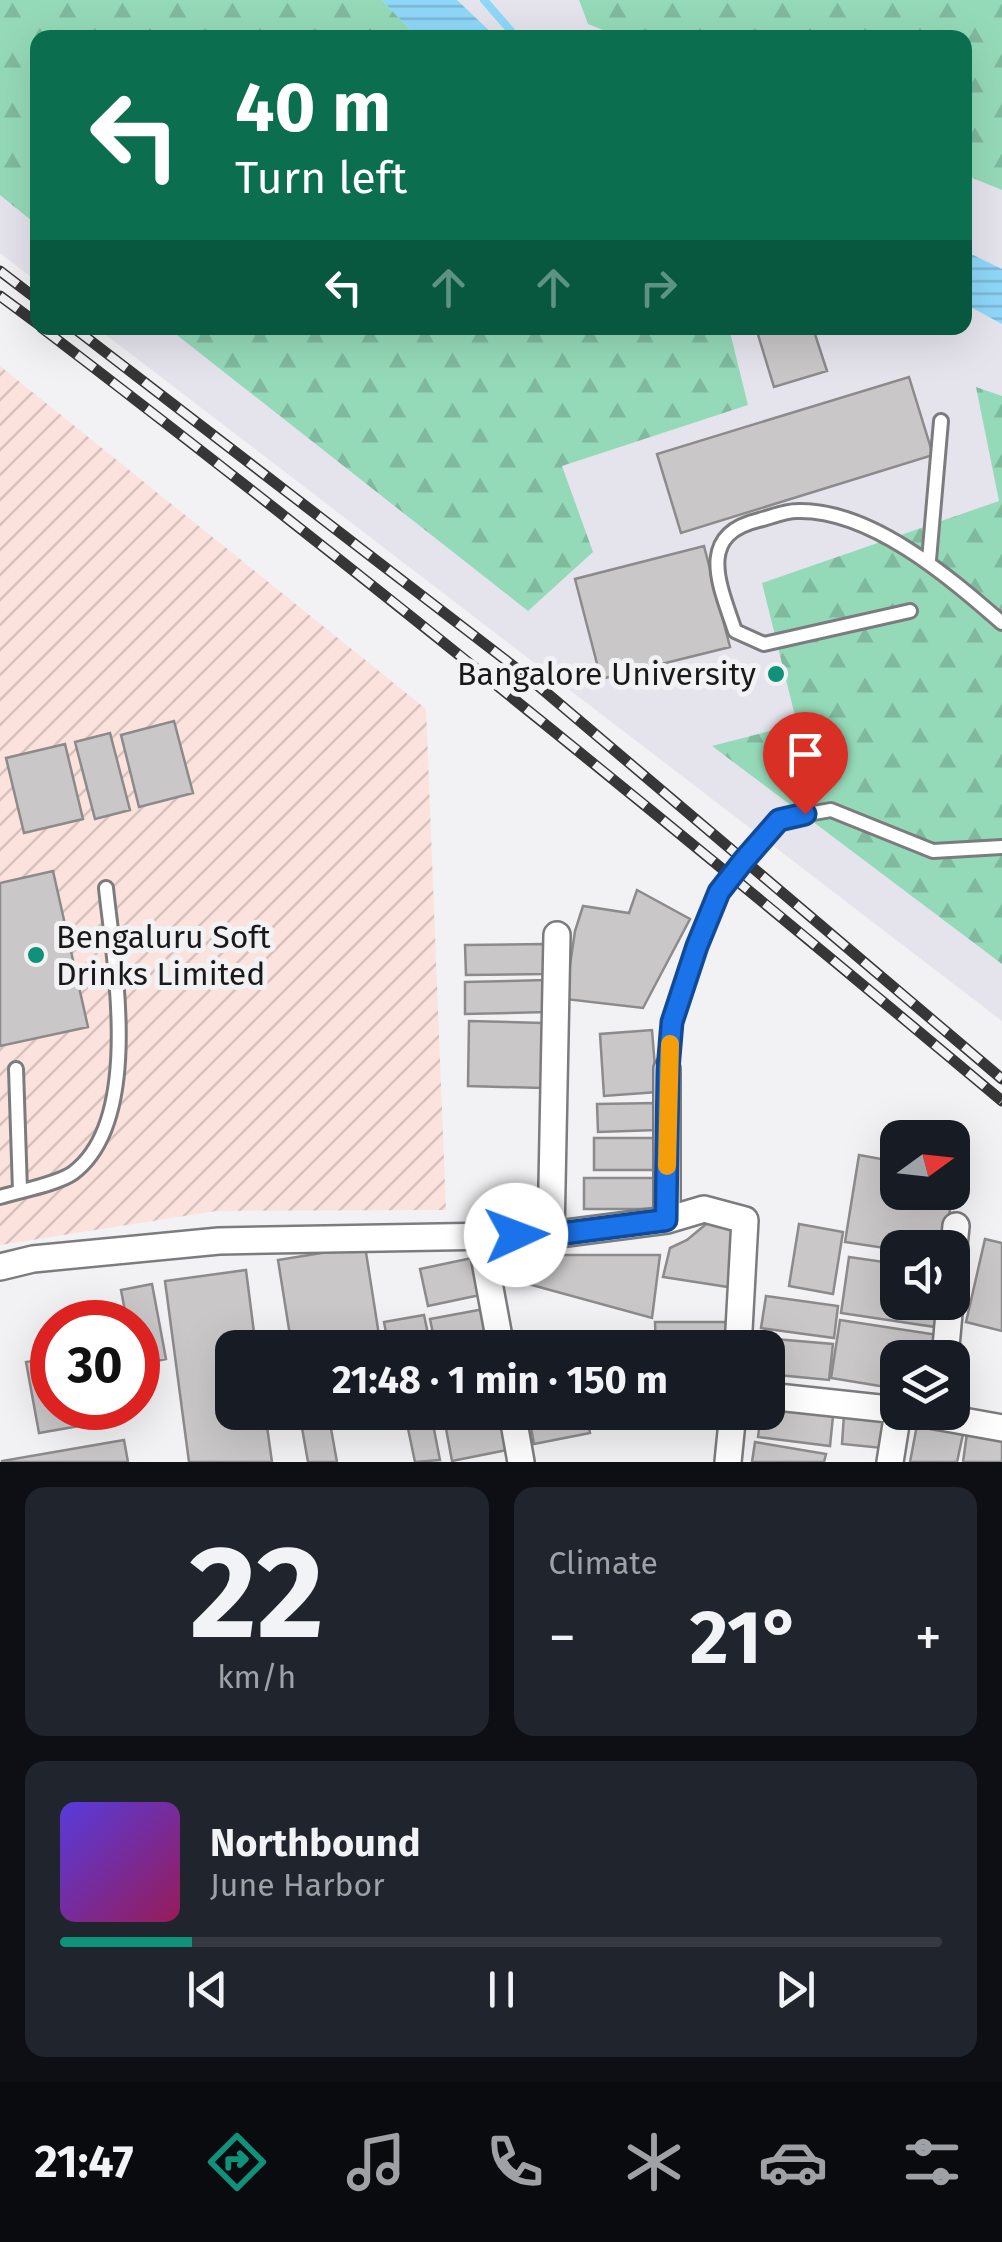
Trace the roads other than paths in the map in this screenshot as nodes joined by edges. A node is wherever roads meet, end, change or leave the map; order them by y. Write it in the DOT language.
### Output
graph roads {
  1 [pos="942,421"];
  2 [pos="929,560"];
  3 [pos="910,611"];
  4 [pos="1002,623"];
  5 [pos="1002,846"];
  6 [pos="106,888"];
  7 [pos="557,935"];
  8 [pos="16,1069"];
  9 [pos="668,1069"];
  10 [pos="20,1191"];
  11 [pos="0,1197"];
  12 [pos="666,1220"];
  13 [pos="956,1226"];
  14 [pos="956,1230"];
  15 [pos="480,1234"];
  16 [pos="551,1235"];
  17 [pos="0,1267"];
  18 [pos="497,1330"];
  19 [pos="739,1330"];
  20 [pos="785,1398"];
  21 [pos="880,1409"];
  22 [pos="970,1421"];
  23 [pos="1002,1428"];
  24 [pos="515,1430"];
  25 [pos="731,1430"];
  26 [pos="895,1430"];
  27 [pos="521,1462"];
  28 [pos="728,1462"];
  29 [pos="890,1462"];
  1 -- 2 [label="lane"];
  2 -- 3 [label="lane"];
  2 -- 4 [label="lane"];
  5 -- 9 [label="lane"];
  6 -- 10 [label="lane"];
  7 -- 16 [label="street"];
  8 -- 10 [label="lane"];
  9 -- 12 [label="street"];
  10 -- 11 [label="lane"];
  12 -- 16 [label="street"];
  12 -- 19 [label="street"];
  13 -- 14 [label="street"];
  15 -- 16 [label="street"];
  15 -- 17 [label="street"];
  15 -- 18 [label="street"];
  20 -- 21 [label="street"];
  22 -- 23 [label="street"];
  24 -- 27 [label="street"];
  25 -- 28 [label="street"];
  26 -- 29 [label="street"];
}
